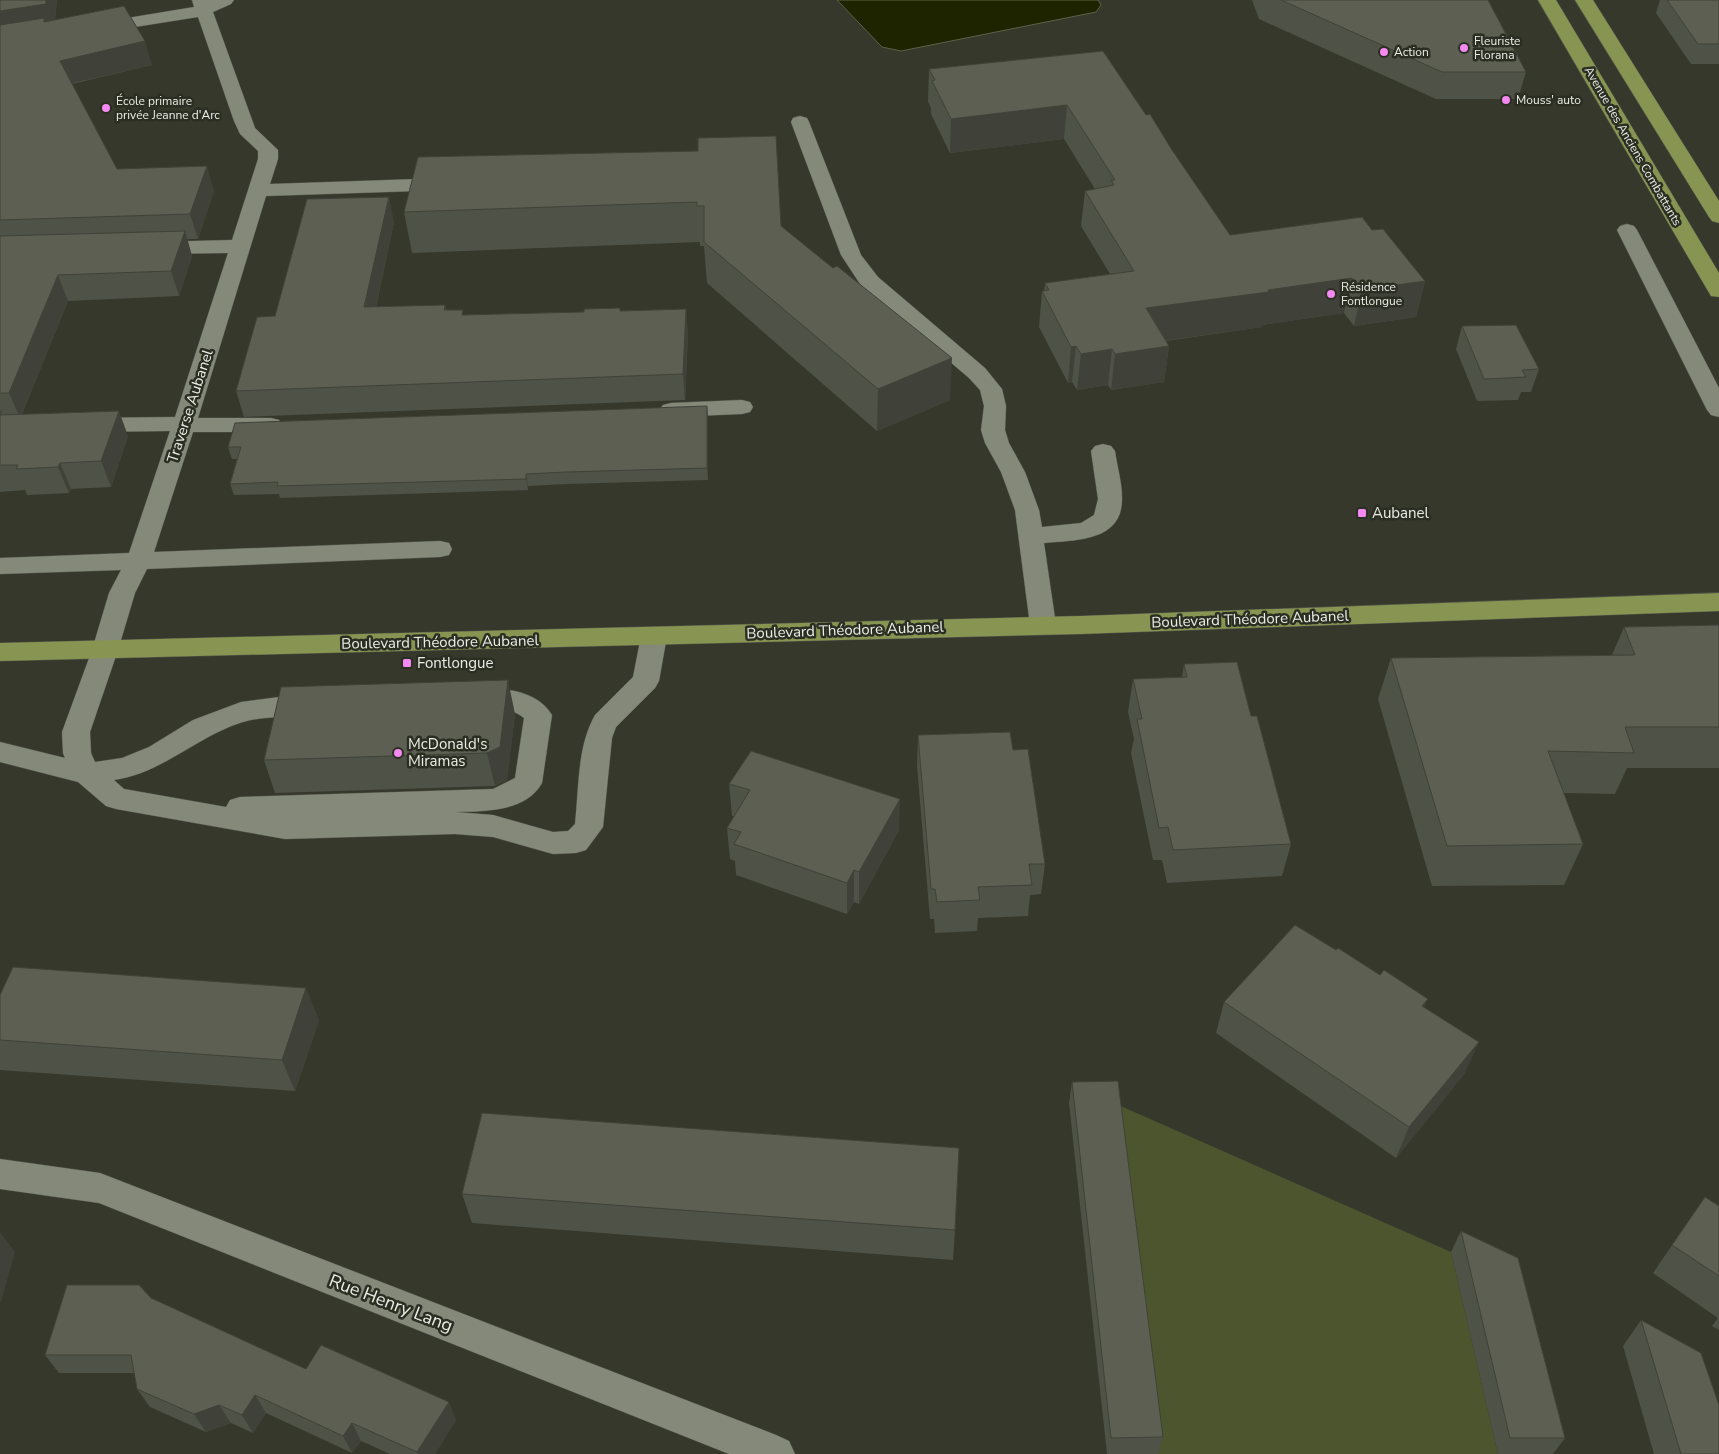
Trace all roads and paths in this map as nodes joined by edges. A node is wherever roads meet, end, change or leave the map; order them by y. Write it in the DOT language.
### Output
graph roads {
  1 [pos="225,0"];
  2 [pos="1547,0"];
  3 [pos="1584,0"];
  4 [pos="202,5"];
  5 [pos="85,30"];
  6 [pos="800,122"];
  7 [pos="468,183"];
  8 [pos="259,190"];
  9 [pos="1719,217"];
  10 [pos="1627,230"];
  11 [pos="242,246"];
  12 [pos="129,249"];
  13 [pos="1719,291"];
  14 [pos="742,407"];
  15 [pos="654,410"];
  16 [pos="1719,410"];
  17 [pos="184,424"];
  18 [pos="292,424"];
  19 [pos="68,426"];
  20 [pos="1103,451"];
  21 [pos="1031,536"];
  22 [pos="440,549"];
  23 [pos="138,561"];
  24 [pos="0,566"];
  25 [pos="1719,592"];
  26 [pos="1719,602"];
  27 [pos="1690,603"];
  28 [pos="1043,625"];
  29 [pos="654,636"];
  30 [pos="105,650"];
  31 [pos="0,652"];
  32 [pos="455,701"];
  33 [pos="336,704"];
  34 [pos="0,752"];
  35 [pos="87,774"];
  36 [pos="181,810"];
  37 [pos="0,1174"];
  38 [pos="776,1454"];
  1 -- 4 [label="street"];
  2 -- 13 [label="main road, Avenue des Anciens Combattants"];
  3 -- 9 [label="main road"];
  4 -- 5 [label="street"];
  4 -- 8 [label="street, Traverse Aubanel"];
  6 -- 21 [label="street"];
  7 -- 8 [label="street"];
  8 -- 11 [label="street, Traverse Aubanel"];
  10 -- 16 [label="street"];
  11 -- 12 [label="street"];
  11 -- 17 [label="street, Traverse Aubanel"];
  14 -- 15 [label="street"];
  17 -- 18 [label="street"];
  17 -- 19 [label="street"];
  17 -- 23 [label="street, Traverse Aubanel"];
  20 -- 21 [label="street"];
  21 -- 28 [label="street"];
  22 -- 23 [label="street"];
  23 -- 24 [label="street"];
  23 -- 30 [label="street, Traverse Aubanel"];
  25 -- 27 [label="main road, Boulevard Théodore Aubanel"];
  26 -- 27 [label="main road, Boulevard Théodore Aubanel"];
  27 -- 28 [label="main road, Boulevard Théodore Aubanel"];
  28 -- 29 [label="main road, Boulevard Théodore Aubanel"];
  29 -- 30 [label="main road, Boulevard Théodore Aubanel"];
  29 -- 36 [label="street"];
  30 -- 31 [label="main road, Boulevard Théodore Aubanel"];
  30 -- 35 [label="street, Traverse Aubanel"];
  32 -- 36 [label="street"];
  33 -- 35 [label="street"];
  34 -- 35 [label="street"];
  35 -- 36 [label="street"];
  37 -- 38 [label="street, Rue Henry Lang"];
}
